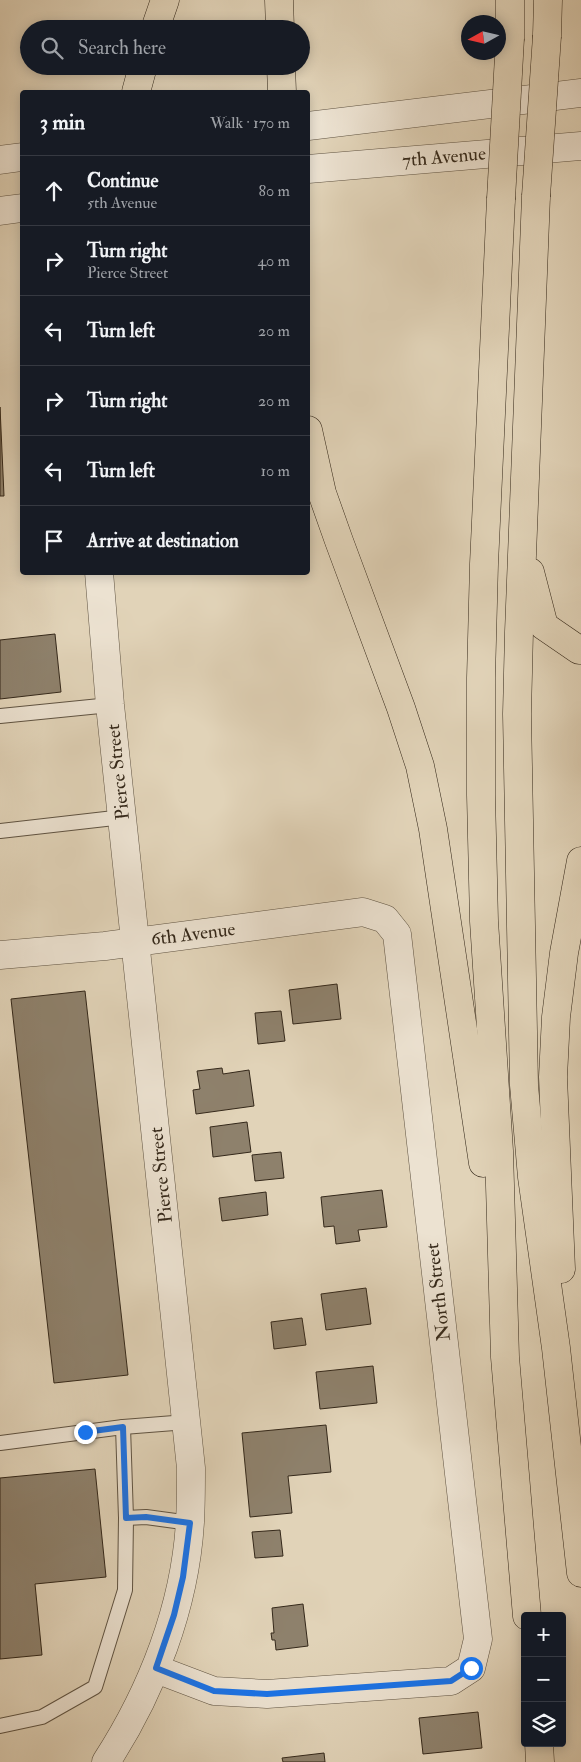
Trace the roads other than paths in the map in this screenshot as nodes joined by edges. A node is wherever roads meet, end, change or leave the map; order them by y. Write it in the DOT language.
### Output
graph roads {
  1 [pos="165,0"];
  2 [pos="279,0"];
  3 [pos="510,0"];
  4 [pos="548,0"];
  5 [pos="158,20"];
  6 [pos="280,20"];
  7 [pos="141,75"];
  8 [pos="281,75"];
  9 [pos="137,90"];
  10 [pos="282,90"];
  11 [pos="581,93"];
  12 [pos="310,126"];
  13 [pos="581,146"];
  14 [pos="20,157"];
  15 [pos="0,160"];
  16 [pos="310,169"];
  17 [pos="20,208"];
  18 [pos="0,211"];
  19 [pos="310,439"];
  20 [pos="526,452"];
  21 [pos="99,575"];
  22 [pos="581,650"];
  23 [pos="110,705"];
  24 [pos="0,716"];
  25 [pos="122,817"];
  26 [pos="0,831"];
  27 [pos="581,861"];
  28 [pos="385,919"];
  29 [pos="136,941"];
  30 [pos="0,955"];
  31 [pos="556,1348"];
  32 [pos="505,1357"];
  33 [pos="187,1422"];
  34 [pos="123,1427"];
  35 [pos="0,1443"];
  36 [pos="126,1518"];
  37 [pos="190,1523"];
  38 [pos="581,1573"];
  39 [pos="527,1612"];
  40 [pos="156,1668"];
  41 [pos="0,1726"];
  42 [pos="539,1747"];
  43 [pos="106,1762"];
  44 [pos="540,1762"];
  1 -- 5 [label="highway"];
  2 -- 6 [label="highway"];
  3 -- 32 [label="highway, bridge"];
  4 -- 20 [label="highway, bridge"];
  7 -- 9 [label="highway"];
  8 -- 10 [label="highway"];
  11 -- 12 [label="street"];
  13 -- 16 [label="street, 7th Avenue"];
  14 -- 15 [label="street"];
  17 -- 18 [label="street"];
  19 -- 32 [label="highway"];
  20 -- 22 [label="highway"];
  20 -- 31 [label="highway"];
  21 -- 23 [label="street, Pierce Street"];
  23 -- 24 [label="lane"];
  23 -- 25 [label="street, Pierce Street"];
  25 -- 26 [label="lane"];
  25 -- 29 [label="street, Pierce Street"];
  27 -- 31 [label="highway"];
  28 -- 29 [label="street, 6th Avenue"];
  28 -- 40 [label="street, North Street"];
  29 -- 30 [label="street, 6th Avenue"];
  29 -- 33 [label="street, Pierce Street"];
  31 -- 38 [label="highway"];
  32 -- 39 [label="highway"];
  33 -- 34 [label="lane"];
  33 -- 37 [label="street, Pierce Street"];
  34 -- 35 [label="lane"];
  34 -- 36 [label="lane"];
  36 -- 37 [label="lane"];
  36 -- 41 [label="lane"];
  37 -- 40 [label="street, Pierce Street"];
  40 -- 43 [label="street, Pierce Street"];
  42 -- 44 [label="highway"];
}
